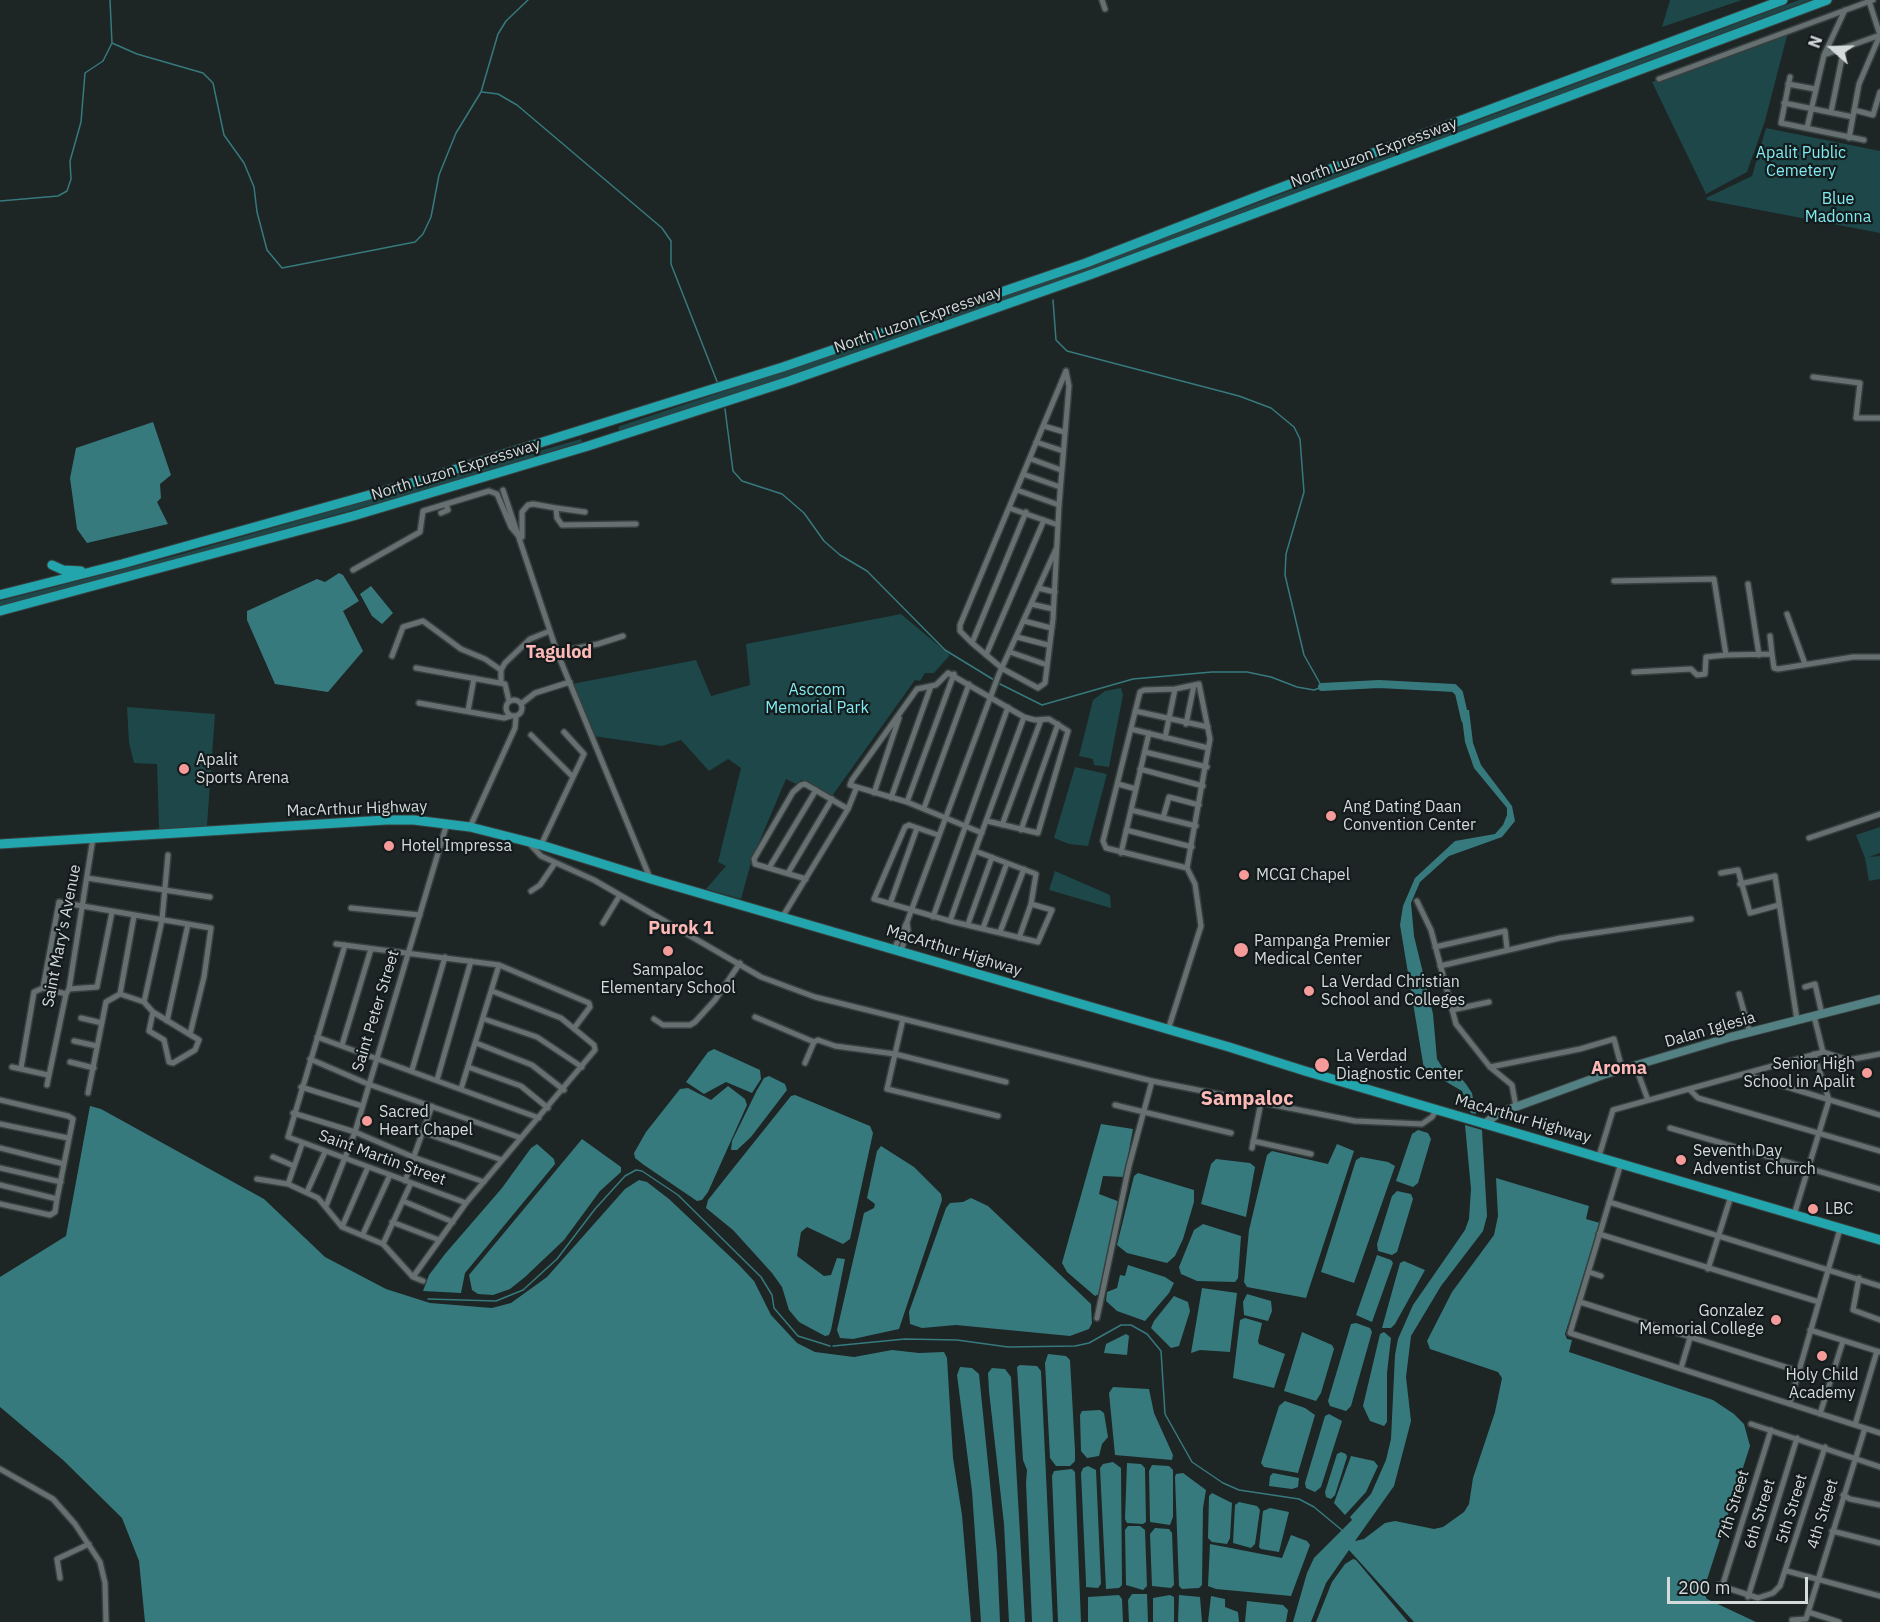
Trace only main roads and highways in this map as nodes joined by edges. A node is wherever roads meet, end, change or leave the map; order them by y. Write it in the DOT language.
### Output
graph roads {
  1 [pos="1783,0"];
  2 [pos="1827,0"];
  3 [pos="122,564"];
  4 [pos="52,565"];
  5 [pos="0,595"];
  6 [pos="0,611"];
  7 [pos="0,844"];
  8 [pos="1880,1240"];
  1 -- 3 [label="highway, North Luzon Expressway"];
  2 -- 6 [label="highway, North Luzon Expressway"];
  3 -- 4 [label="highway"];
  3 -- 5 [label="highway, North Luzon Expressway"];
  7 -- 8 [label="highway, MacArthur Highway"];
}
